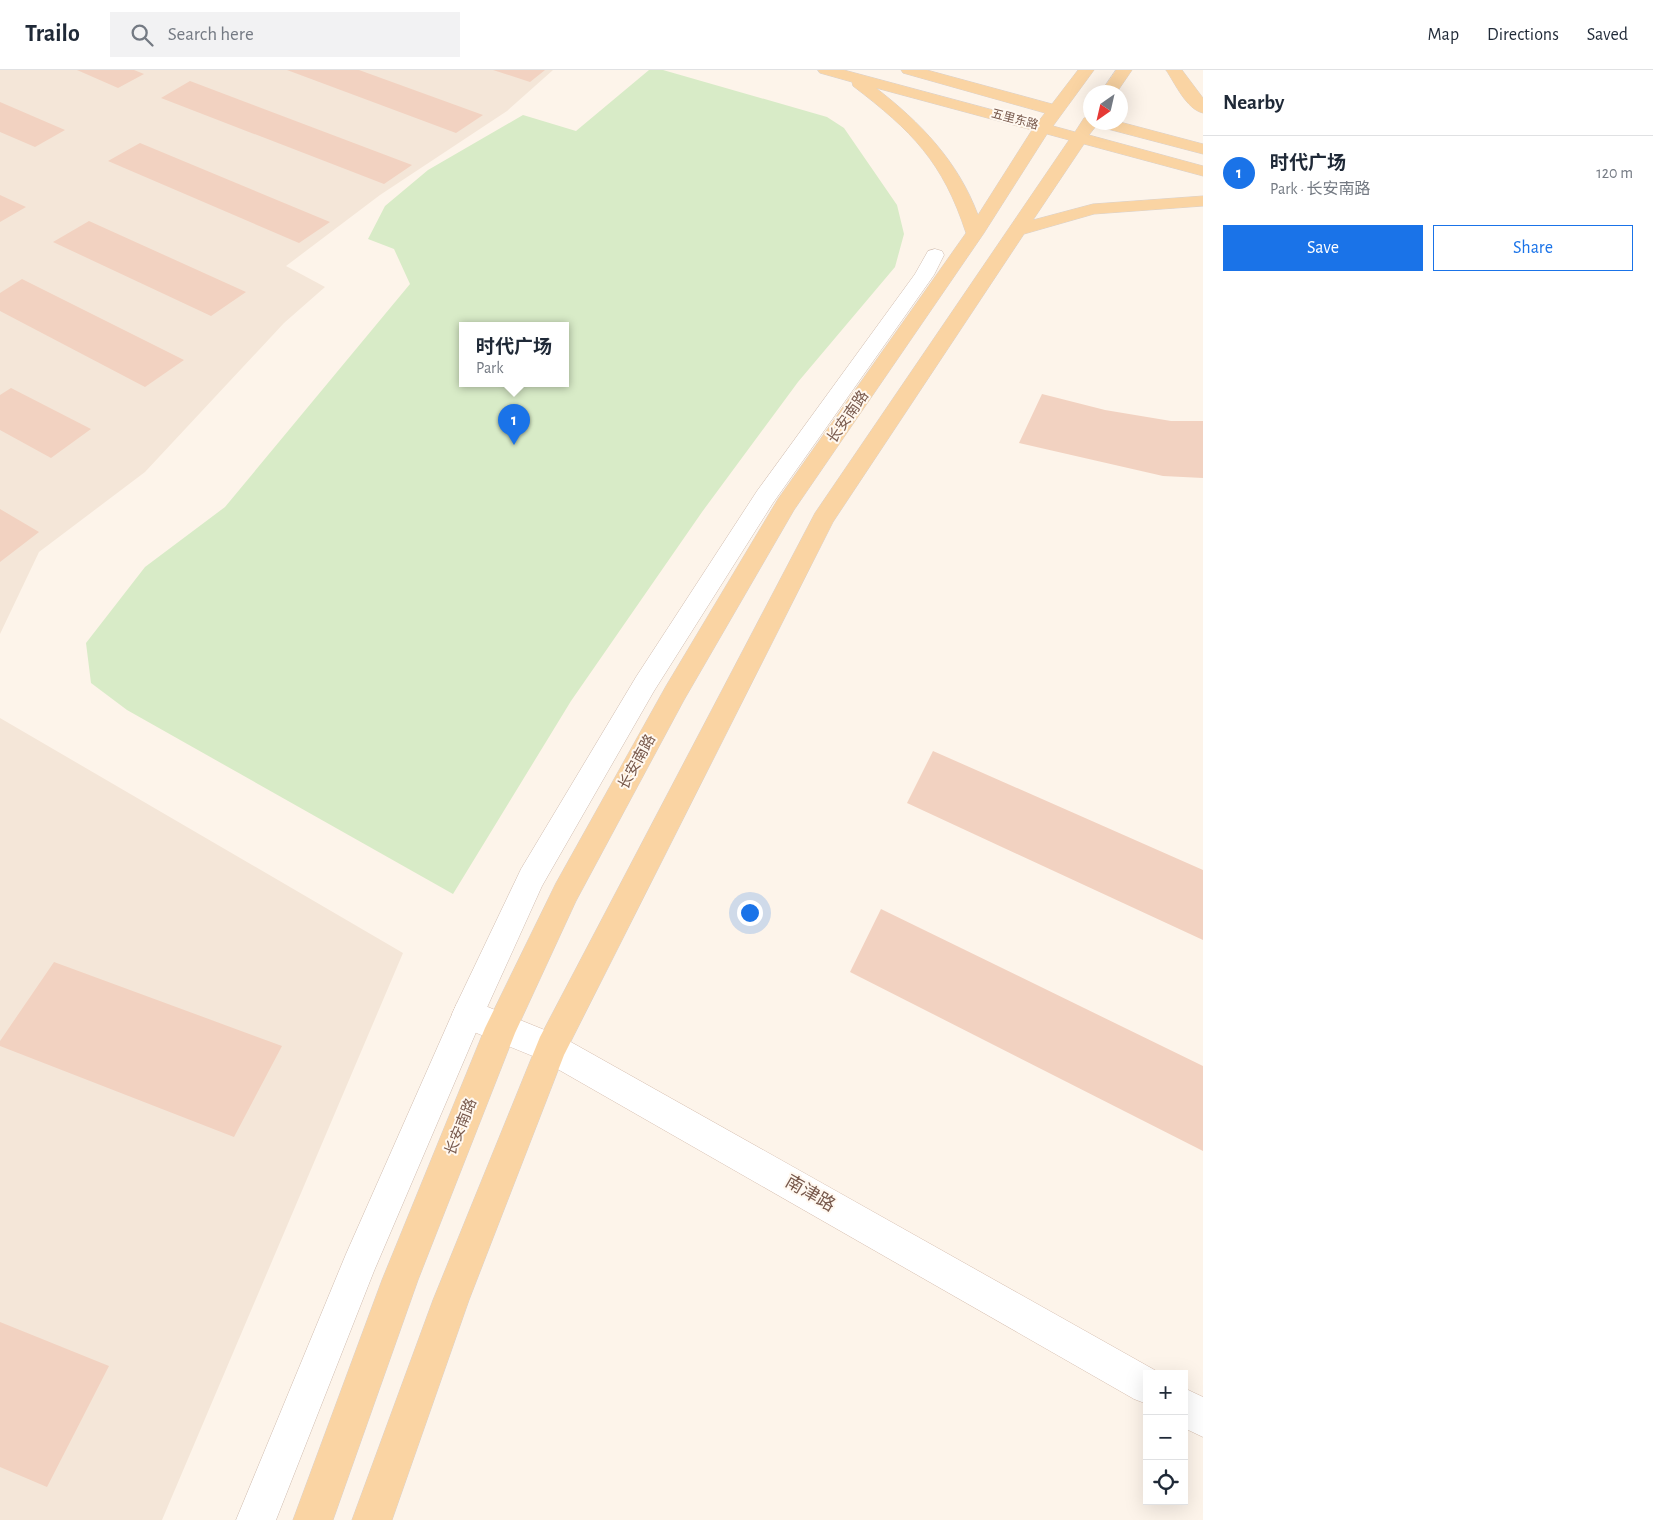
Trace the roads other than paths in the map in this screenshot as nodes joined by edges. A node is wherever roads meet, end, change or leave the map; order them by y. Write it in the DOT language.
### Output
graph roads {
  1 [pos="826,70"];
  2 [pos="908,70"];
  3 [pos="1086,70"];
  4 [pos="1124,70"];
  5 [pos="1174,70"];
  6 [pos="850,76"];
  7 [pos="1114,85"];
  8 [pos="1203,108"];
  9 [pos="1050,119"];
  10 [pos="1083,124"];
  11 [pos="1087,130"];
  12 [pos="1102,130"];
  13 [pos="1114,130"];
  14 [pos="1203,149"];
  15 [pos="1203,171"];
  16 [pos="1203,201"];
  17 [pos="1017,230"];
  18 [pos="975,233"];
  19 [pos="934,255"];
  20 [pos="468,1014"];
  21 [pos="501,1028"];
  22 [pos="552,1048"];
  23 [pos="1143,1384"];
  24 [pos="1188,1409"];
  25 [pos="1203,1418"];
  26 [pos="256,1520"];
  27 [pos="313,1520"];
  28 [pos="372,1520"];
  1 -- 6 [label="main road, 五里东路"];
  2 -- 9 [label="main road, 五里东路"];
  3 -- 9 [label="main road, 长安南路"];
  4 -- 7 [label="main road"];
  5 -- 8 [label="main road"];
  6 -- 9 [label="main road, 五里东路"];
  6 -- 18 [label="main road"];
  9 -- 10 [label="main road, 五里东路"];
  9 -- 18 [label="main road, 长安南路"];
  11 -- 17 [label="main road"];
  12 -- 15 [label="main road, 五里东路"];
  13 -- 14 [label="main road, 五里东路"];
  16 -- 17 [label="main road"];
  17 -- 22 [label="main road"];
  18 -- 21 [label="main road, 长安南路"];
  19 -- 20 [label="street"];
  20 -- 21 [label="street, 南津路"];
  20 -- 26 [label="street"];
  21 -- 22 [label="street, 南津路"];
  21 -- 27 [label="main road, 长安南路"];
  22 -- 23 [label="street, 南津路"];
  22 -- 28 [label="main road"];
  24 -- 25 [label="street"];
}
